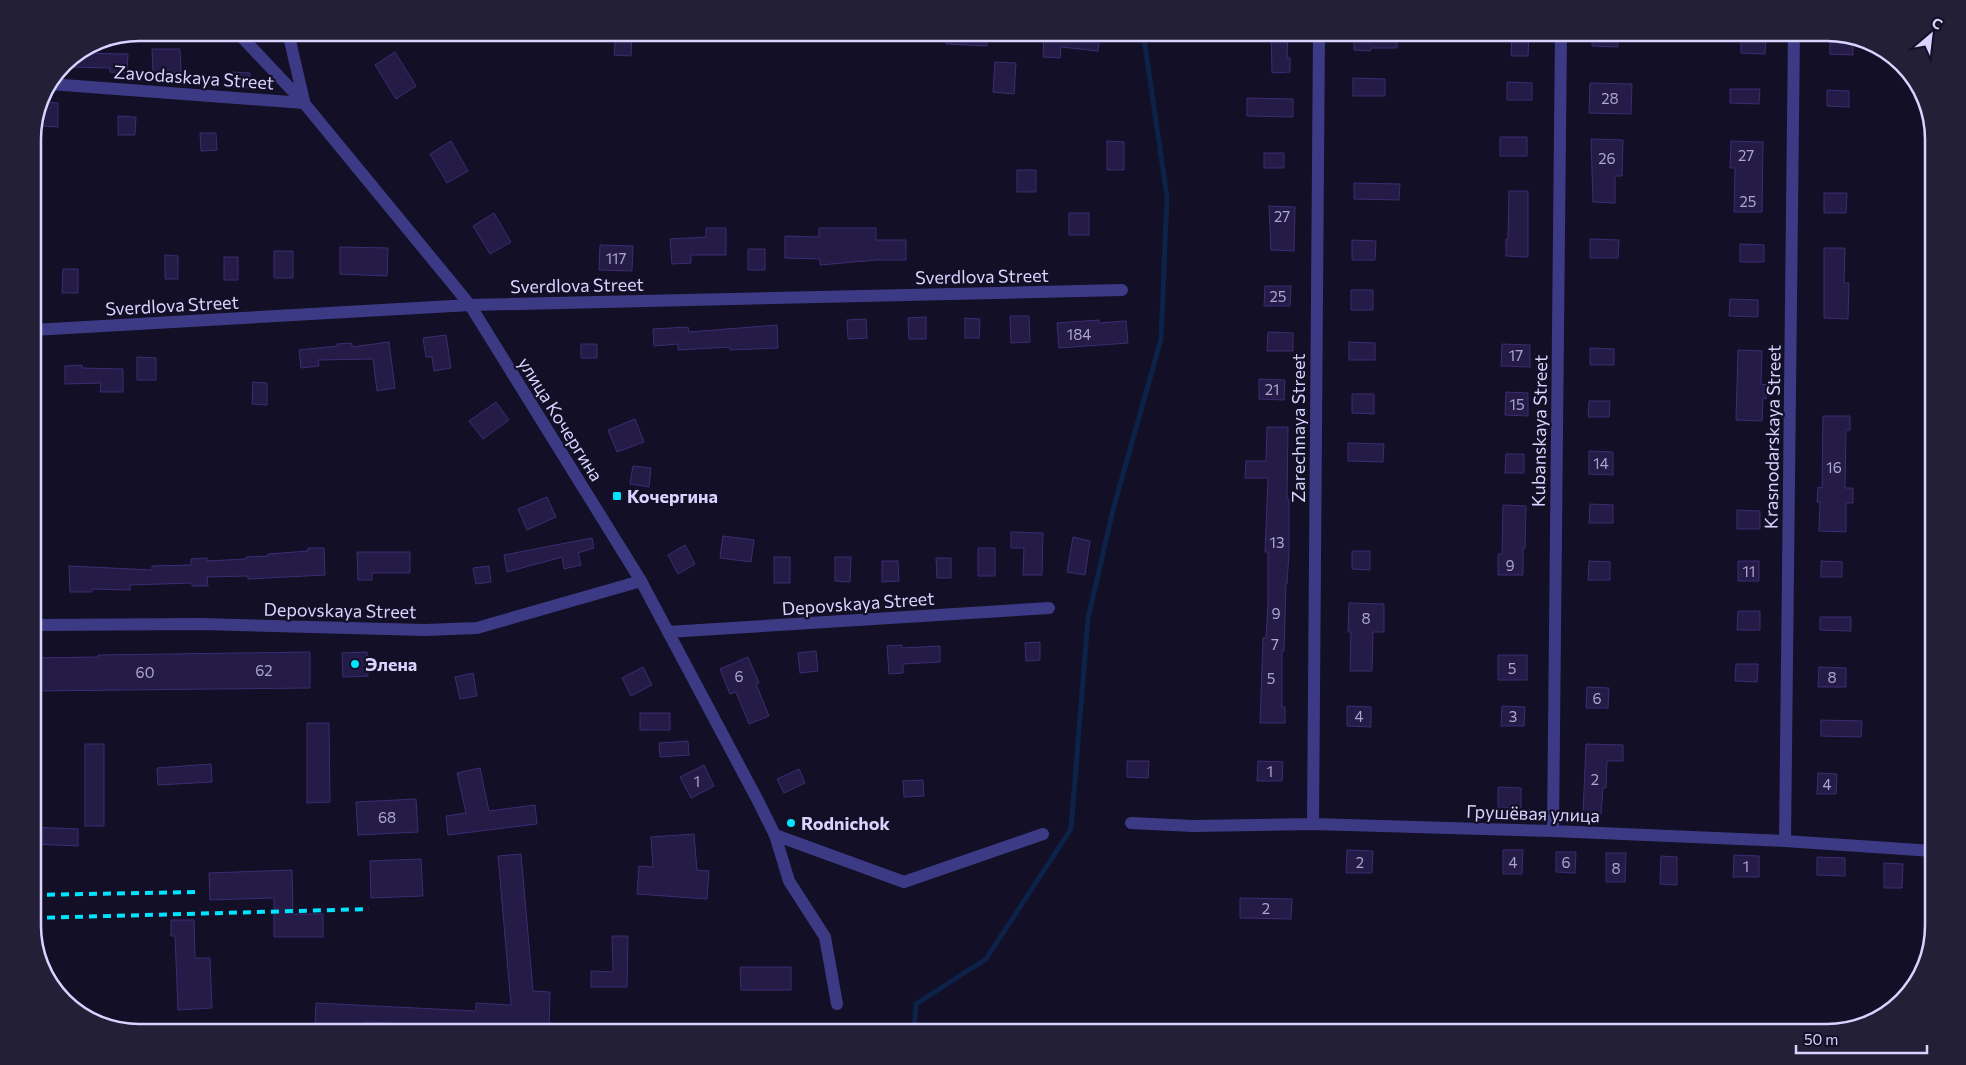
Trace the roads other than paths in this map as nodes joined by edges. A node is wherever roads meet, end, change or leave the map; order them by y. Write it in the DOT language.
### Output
graph roads {
  1 [pos="246,41"];
  2 [pos="290,41"];
  3 [pos="1318,41"];
  4 [pos="1561,41"];
  5 [pos="1794,41"];
  6 [pos="58,85"];
  7 [pos="304,102"];
  8 [pos="1122,290"];
  9 [pos="470,306"];
  10 [pos="41,330"];
  11 [pos="641,581"];
  12 [pos="1049,608"];
  13 [pos="41,625"];
  14 [pos="668,632"];
  15 [pos="1131,823"];
  16 [pos="1313,824"];
  17 [pos="1553,830"];
  18 [pos="1043,834"];
  19 [pos="775,836"];
  20 [pos="1784,841"];
  21 [pos="1925,850"];
  22 [pos="837,1004"];
  1 -- 7 [label="street, улица Кочергина"];
  2 -- 7 [label="street, улица Кочергина"];
  3 -- 16 [label="street, Zarechnaya Street"];
  4 -- 17 [label="street, Kubanskaya Street"];
  5 -- 20 [label="street, Krasnodarskaya Street"];
  6 -- 7 [label="street, Zavodaskaya Street"];
  7 -- 9 [label="street, улица Кочергина"];
  8 -- 9 [label="street, Sverdlova Street"];
  9 -- 10 [label="street, Sverdlova Street"];
  9 -- 11 [label="street, улица Кочергина"];
  11 -- 13 [label="street, Depovskaya Street"];
  11 -- 14 [label="street, улица Кочергина"];
  12 -- 14 [label="street, Depovskaya Street"];
  14 -- 19 [label="street, улица Кочергина"];
  15 -- 16 [label="street, Грушёвая улица"];
  16 -- 17 [label="street, Грушёвая улица"];
  17 -- 20 [label="street, Грушёвая улица"];
  18 -- 19 [label="street"];
  19 -- 22 [label="street, улица Кочергина"];
  20 -- 21 [label="street, Грушёвая улица"];
}
